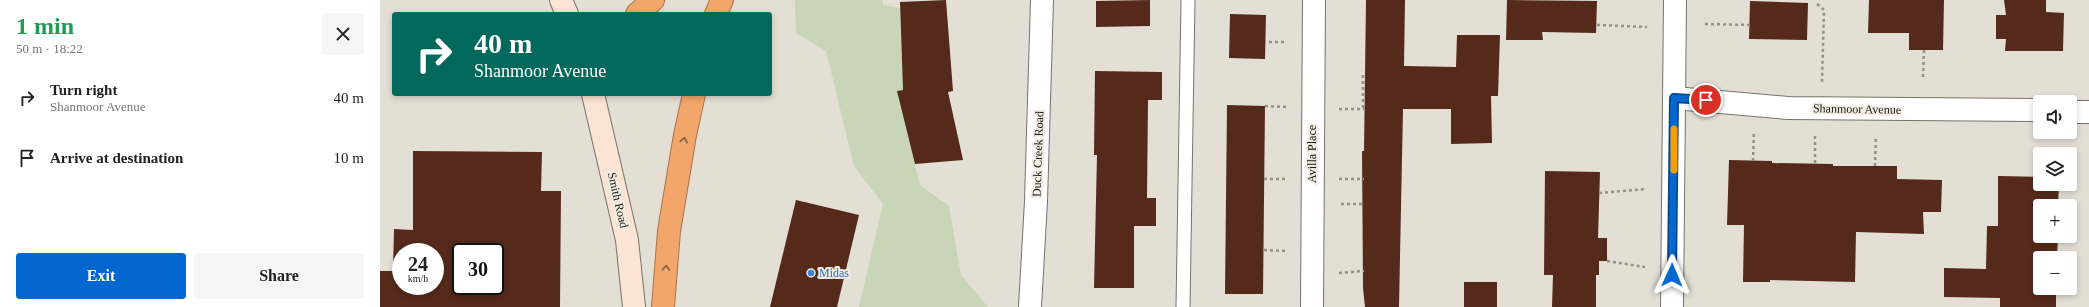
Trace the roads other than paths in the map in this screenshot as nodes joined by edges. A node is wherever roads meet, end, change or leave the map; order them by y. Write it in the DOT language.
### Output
graph roads {
  1 [pos="561,0"];
  2 [pos="653,0"];
  3 [pos="722,0"];
  4 [pos="1042,0"];
  5 [pos="1188,0"];
  6 [pos="1314,0"];
  7 [pos="1676,0"];
  8 [pos="566,12"];
  9 [pos="639,12"];
  10 [pos="717,12"];
  11 [pos="593,96"];
  12 [pos="694,96"];
  13 [pos="1674,98"];
  14 [pos="2033,110"];
  15 [pos="2077,112"];
  16 [pos="2089,112"];
  17 [pos="634,307"];
  18 [pos="663,307"];
  19 [pos="1030,307"];
  20 [pos="1183,307"];
  21 [pos="1312,307"];
  22 [pos="1672,307"];
  1 -- 8 [label="main road"];
  2 -- 9 [label="highway"];
  3 -- 10 [label="highway"];
  4 -- 19 [label="street, Duck Creek Road"];
  5 -- 20 [label="lane"];
  6 -- 21 [label="street, Avilla Place"];
  7 -- 13 [label="street"];
  11 -- 17 [label="main road, Smith Road"];
  18 -- 12 [label="highway, one-way"];
  13 -- 14 [label="street, Shanmoor Avenue"];
  13 -- 22 [label="street"];
  15 -- 16 [label="street"];
}
